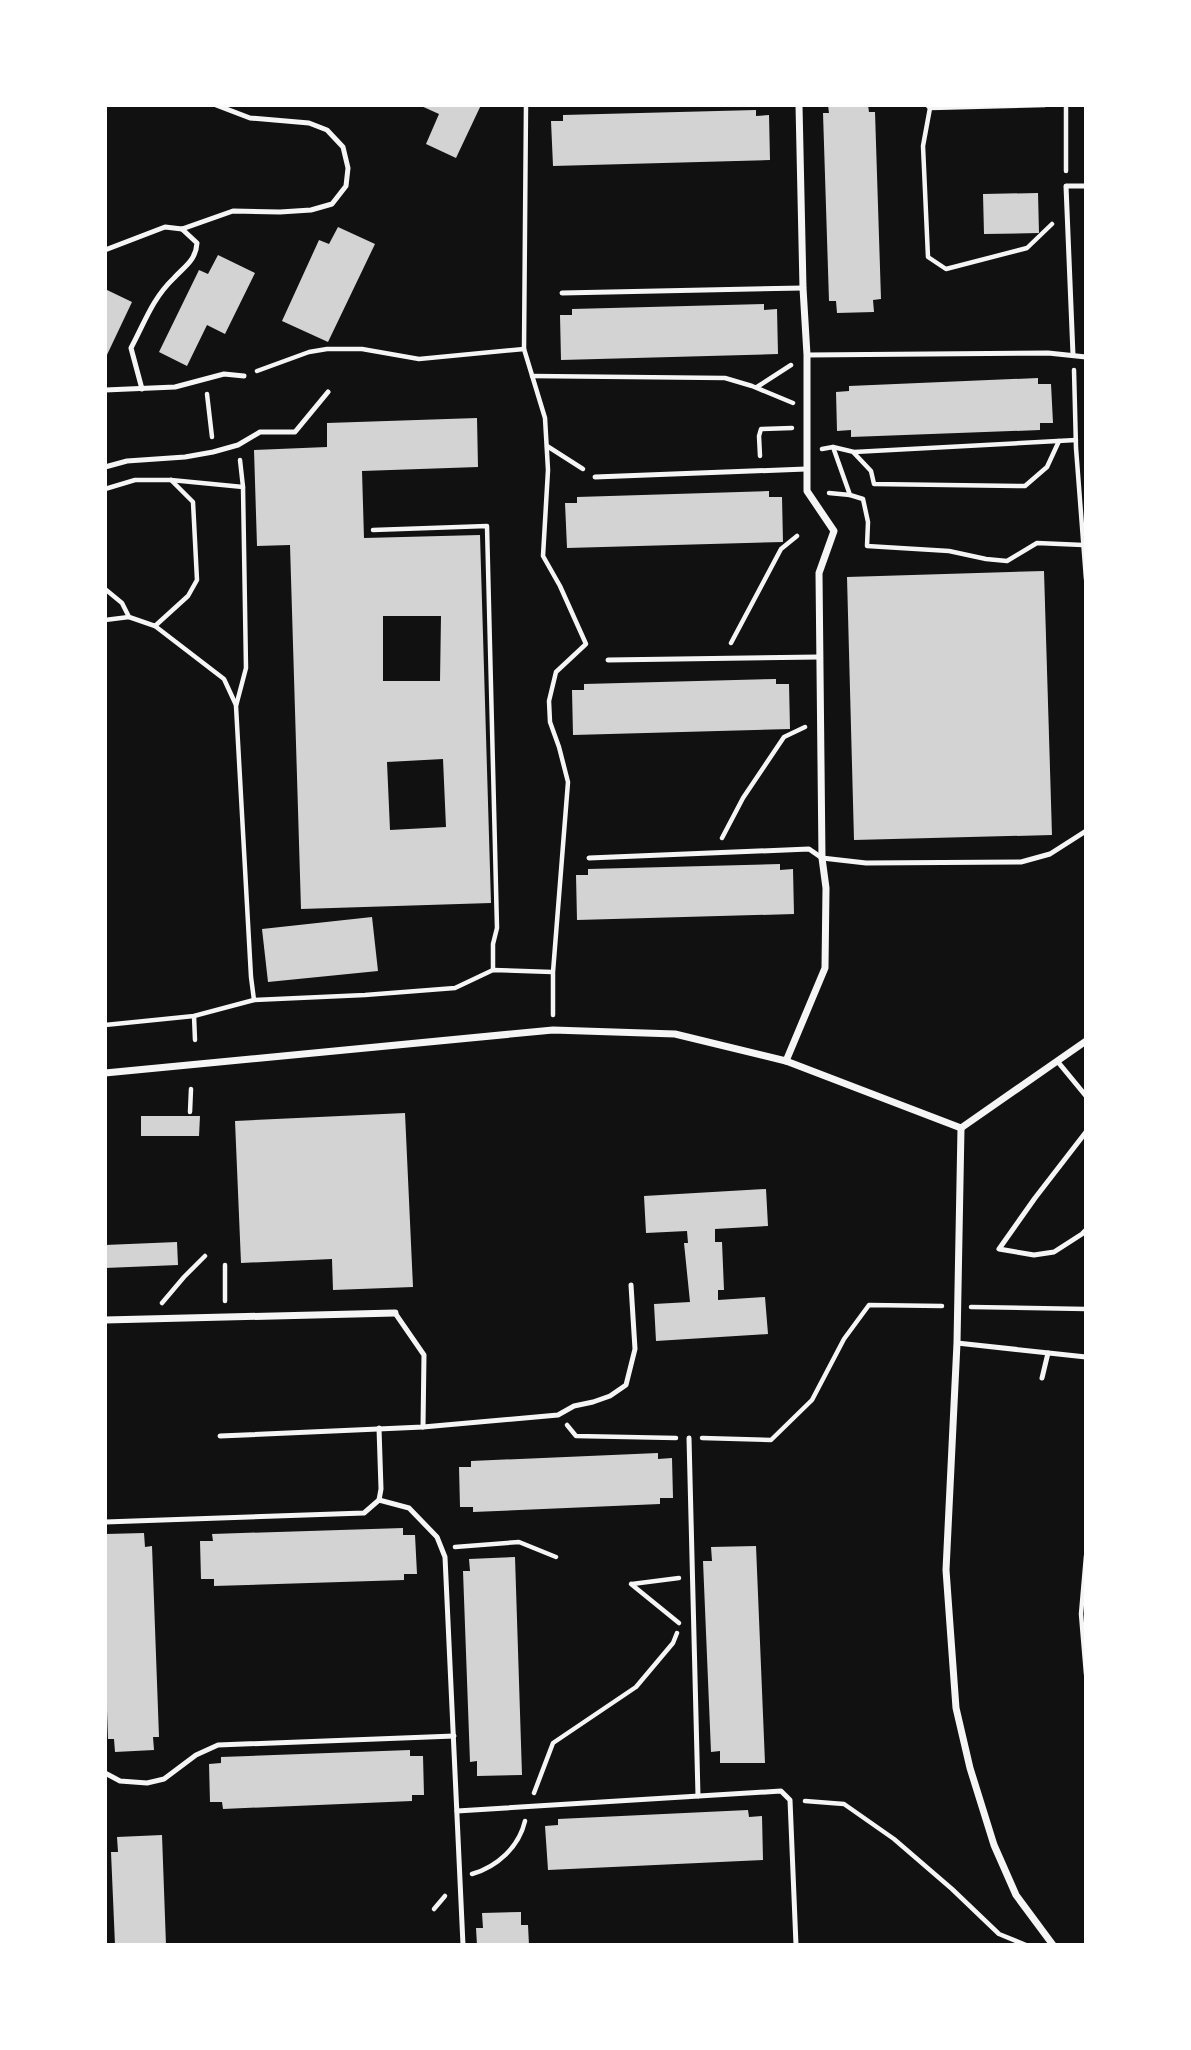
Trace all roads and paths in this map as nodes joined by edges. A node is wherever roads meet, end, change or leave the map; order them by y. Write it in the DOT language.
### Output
graph roads {
  1 [pos="216,105"];
  2 [pos="526,105"];
  3 [pos="799,105"];
  4 [pos="1045,105"];
  5 [pos="1066,105"];
  6 [pos="928,106"];
  7 [pos="1066,186"];
  8 [pos="1086,186"];
  9 [pos="1066,211"];
  10 [pos="182,229"];
  11 [pos="105,250"];
  12 [pos="803,288"];
  13 [pos="562,293"];
  14 [pos="524,349"];
  15 [pos="807,355"];
  16 [pos="1073,355"];
  17 [pos="1086,357"];
  18 [pos="795,363"];
  19 [pos="244,376"];
  20 [pos="532,376"];
  21 [pos="756,387"];
  22 [pos="142,389"];
  23 [pos="105,390"];
  24 [pos="328,392"];
  25 [pos="207,395"];
  26 [pos="795,404"];
  27 [pos="795,428"];
  28 [pos="211,429"];
  29 [pos="1076,440"];
  30 [pos="1059,441"];
  31 [pos="238,445"];
  32 [pos="547,446"];
  33 [pos="833,447"];
  34 [pos="807,451"];
  35 [pos="853,452"];
  36 [pos="105,467"];
  37 [pos="806,469"];
  38 [pos="762,471"];
  39 [pos="595,477"];
  40 [pos="171,480"];
  41 [pos="243,487"];
  42 [pos="105,489"];
  43 [pos="373,530"];
  44 [pos="797,536"];
  45 [pos="1083,545"];
  46 [pos="1086,579"];
  47 [pos="105,589"];
  48 [pos="129,617"];
  49 [pos="105,621"];
  50 [pos="155,626"];
  51 [pos="819,657"];
  52 [pos="723,659"];
  53 [pos="608,660"];
  54 [pos="236,706"];
  55 [pos="806,726"];
  56 [pos="1086,831"];
  57 [pos="720,852"];
  58 [pos="589,858"];
  59 [pos="822,858"];
  60 [pos="494,970"];
  61 [pos="553,972"];
  62 [pos="254,1000"];
  63 [pos="194,1016"];
  64 [pos="105,1025"];
  65 [pos="553,1030"];
  66 [pos="195,1040"];
  67 [pos="1086,1041"];
  68 [pos="786,1061"];
  69 [pos="1058,1062"];
  70 [pos="105,1073"];
  71 [pos="191,1089"];
  72 [pos="1086,1096"];
  73 [pos="190,1112"];
  74 [pos="961,1128"];
  75 [pos="1086,1132"];
  76 [pos="1086,1230"];
  77 [pos="205,1256"];
  78 [pos="225,1265"];
  79 [pos="631,1285"];
  80 [pos="225,1301"];
  81 [pos="161,1304"];
  82 [pos="951,1306"];
  83 [pos="964,1306"];
  84 [pos="1086,1309"];
  85 [pos="396,1313"];
  86 [pos="105,1320"];
  87 [pos="957,1343"];
  88 [pos="1048,1353"];
  89 [pos="1086,1357"];
  90 [pos="1042,1378"];
  91 [pos="558,1415"];
  92 [pos="423,1427"];
  93 [pos="379,1428"];
  94 [pos="220,1436"];
  95 [pos="689,1438"];
  96 [pos="379,1500"];
  97 [pos="105,1522"];
  98 [pos="442,1549"];
  99 [pos="1086,1556"];
  100 [pos="556,1557"];
  101 [pos="692,1577"];
  102 [pos="1086,1674"];
  103 [pos="454,1736"];
  104 [pos="105,1773"];
  105 [pos="698,1796"];
  106 [pos="790,1800"];
  107 [pos="529,1807"];
  108 [pos="457,1811"];
  109 [pos="460,1877"];
  110 [pos="434,1909"];
  111 [pos="463,1945"];
  112 [pos="796,1945"];
  113 [pos="1026,1945"];
  114 [pos="1053,1945"];
  1 -- 10 [label="lane"];
  2 -- 14 [label="path"];
  3 -- 12 [label="street"];
  4 -- 6 [label="path"];
  5 -- 7 [label="path"];
  6 -- 9 [label="path"];
  7 -- 8 [label="lane"];
  7 -- 9 [label="lane"];
  9 -- 16 [label="lane"];
  10 -- 11 [label="lane"];
  10 -- 22 [label="lane"];
  12 -- 13 [label="lane"];
  12 -- 15 [label="street"];
  14 -- 19 [label="path"];
  14 -- 20 [label="path"];
  15 -- 16 [label="lane"];
  15 -- 34 [label="street"];
  16 -- 17 [label="lane"];
  16 -- 29 [label="path"];
  18 -- 21 [label="path"];
  19 -- 22 [label="lane"];
  20 -- 21 [label="path"];
  20 -- 32 [label="path"];
  21 -- 26 [label="path"];
  22 -- 23 [label="lane"];
  24 -- 31 [label="lane"];
  25 -- 28 [label="path"];
  27 -- 38 [label="path"];
  29 -- 30 [label="path"];
  29 -- 45 [label="path"];
  30 -- 35 [label="path"];
  30 -- 35 [label="path"];
  31 -- 36 [label="lane"];
  31 -- 41 [label="path"];
  32 -- 39 [label="path"];
  32 -- 61 [label="path"];
  33 -- 34 [label="path"];
  33 -- 35 [label="path"];
  33 -- 45 [label="path"];
  34 -- 37 [label="street"];
  37 -- 38 [label="lane"];
  37 -- 51 [label="street"];
  38 -- 39 [label="lane"];
  40 -- 41 [label="path"];
  40 -- 42 [label="path"];
  40 -- 50 [label="path"];
  41 -- 54 [label="path"];
  43 -- 60 [label="path"];
  44 -- 52 [label="path"];
  45 -- 46 [label="path"];
  47 -- 48 [label="path"];
  48 -- 49 [label="path"];
  48 -- 50 [label="path"];
  50 -- 54 [label="path"];
  51 -- 52 [label="lane"];
  51 -- 59 [label="street"];
  52 -- 53 [label="lane"];
  54 -- 62 [label="path"];
  55 -- 57 [label="path"];
  56 -- 59 [label="lane"];
  57 -- 58 [label="lane"];
  57 -- 59 [label="lane"];
  59 -- 68 [label="street"];
  60 -- 61 [label="path"];
  60 -- 62 [label="path"];
  61 -- 65 [label="path"];
  62 -- 63 [label="path"];
  63 -- 64 [label="path"];
  63 -- 66 [label="path"];
  65 -- 68 [label="street"];
  65 -- 70 [label="street"];
  67 -- 69 [label="street"];
  68 -- 74 [label="street"];
  69 -- 72 [label="lane"];
  69 -- 74 [label="street"];
  71 -- 73 [label="path"];
  74 -- 87 [label="street"];
  75 -- 76 [label="lane"];
  77 -- 81 [label="path"];
  78 -- 80 [label="path"];
  79 -- 91 [label="lane"];
  82 -- 95 [label="path"];
  83 -- 84 [label="path"];
  85 -- 86 [label="street"];
  85 -- 92 [label="lane"];
  87 -- 88 [label="lane"];
  87 -- 114 [label="street"];
  88 -- 89 [label="lane"];
  88 -- 90 [label="lane"];
  91 -- 92 [label="lane"];
  91 -- 95 [label="path"];
  92 -- 93 [label="lane"];
  93 -- 94 [label="lane"];
  93 -- 96 [label="lane"];
  95 -- 101 [label="lane"];
  96 -- 97 [label="lane"];
  96 -- 98 [label="lane"];
  98 -- 100 [label="path"];
  98 -- 103 [label="lane"];
  99 -- 102 [label="path"];
  101 -- 105 [label="lane"];
  101 -- 107 [label="path"];
  103 -- 104 [label="lane"];
  103 -- 108 [label="lane"];
  105 -- 106 [label="lane"];
  105 -- 107 [label="lane"];
  106 -- 112 [label="lane"];
  106 -- 113 [label="path"];
  107 -- 108 [label="lane"];
  107 -- 109 [label="path"];
  108 -- 109 [label="lane"];
  109 -- 110 [label="path"];
  109 -- 111 [label="lane"];
}
